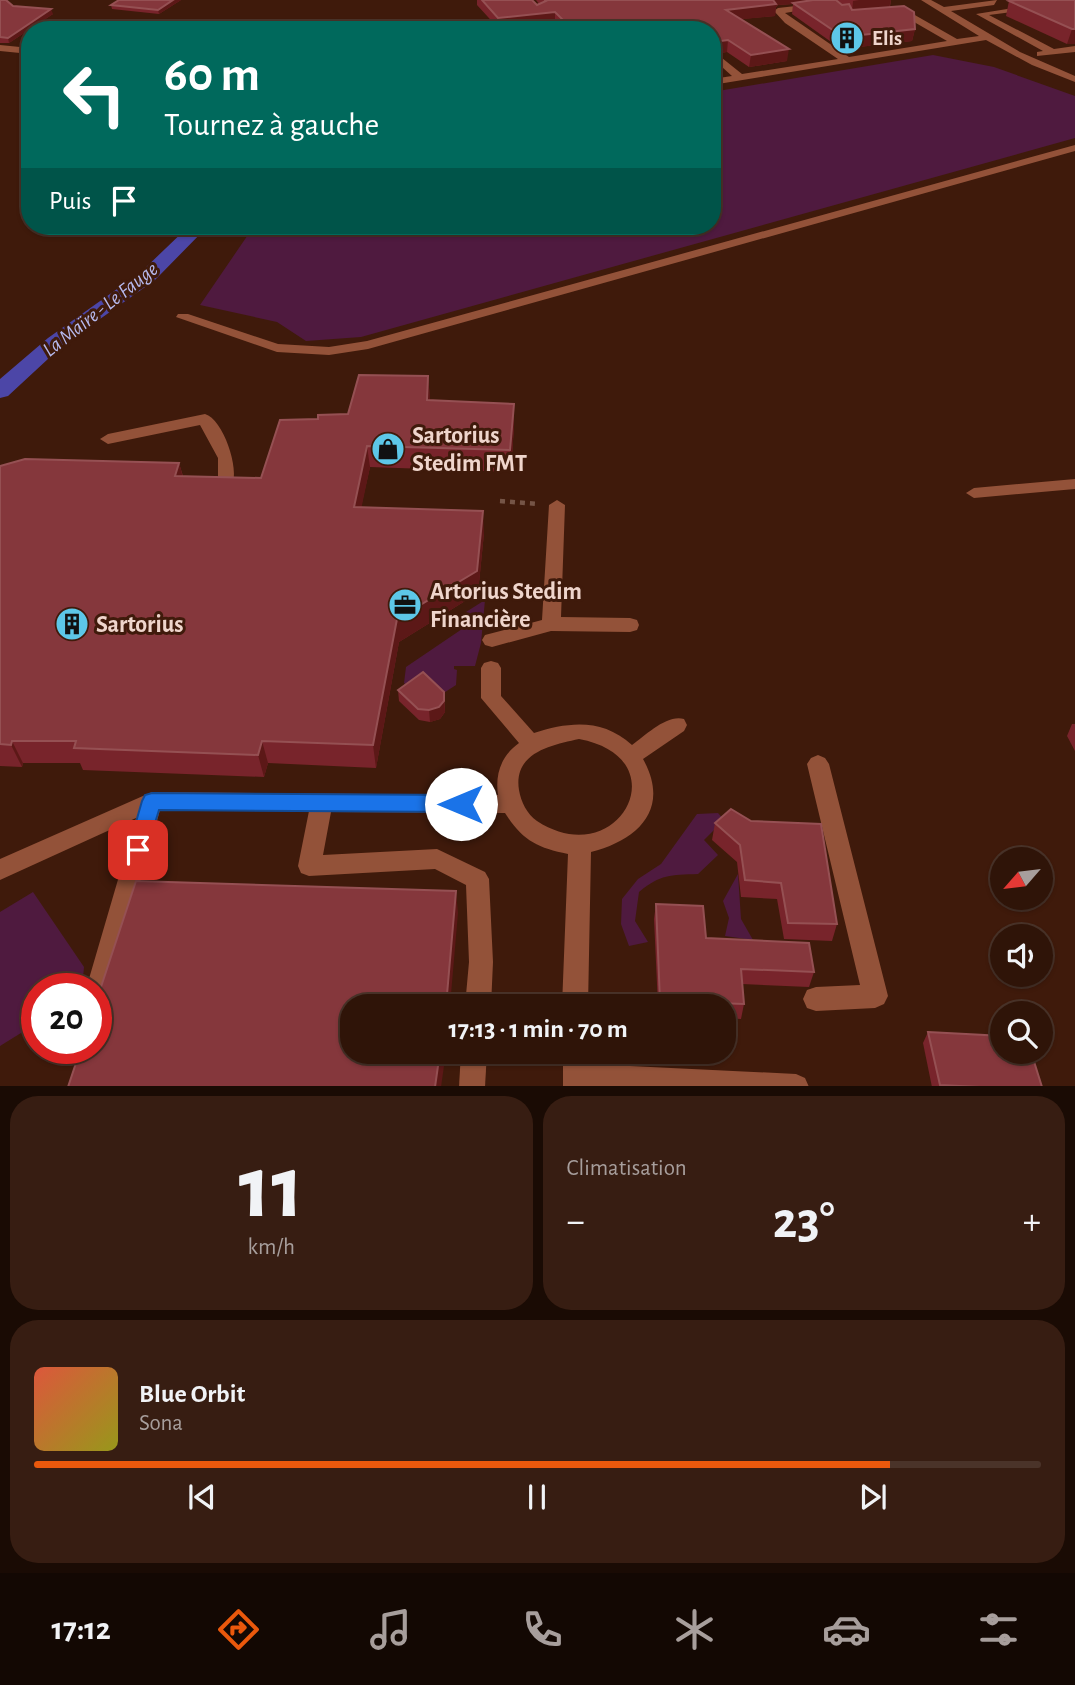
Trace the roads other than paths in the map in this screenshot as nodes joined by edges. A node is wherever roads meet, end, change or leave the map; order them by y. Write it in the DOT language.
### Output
graph roads {
  1 [pos="925,0"];
  2 [pos="1008,0"];
  3 [pos="1075,1"];
  4 [pos="811,6"];
  5 [pos="943,10"];
  6 [pos="878,15"];
  7 [pos="989,37"];
  8 [pos="956,42"];
  9 [pos="0,48"];
  10 [pos="1075,48"];
  11 [pos="21,50"];
  12 [pos="1052,52"];
  13 [pos="793,55"];
  14 [pos="1020,55"];
  15 [pos="848,60"];
  16 [pos="721,61"];
  17 [pos="1075,61"];
  18 [pos="1039,64"];
  19 [pos="811,66"];
  20 [pos="739,77"];
  21 [pos="1075,79"];
  22 [pos="721,80"];
  23 [pos="1075,148"];
  24 [pos="183,317"];
  25 [pos="108,439"];
  26 [pos="226,482"];
  27 [pos="1075,484"];
  28 [pos="974,493"];
  29 [pos="557,505"];
  30 [pos="551,624"];
  31 [pos="630,625"];
  32 [pos="492,640"];
  33 [pos="491,668"];
  34 [pos="677,725"];
  35 [pos="530,742"];
  36 [pos="630,757"];
  37 [pos="818,764"];
  38 [pos="152,801"];
  39 [pos="322,803"];
  40 [pos="509,804"];
  41 [pos="580,845"];
  42 [pos="0,870"];
  43 [pos="103,973"];
  44 [pos="479,994"];
  45 [pos="575,994"];
  46 [pos="816,999"];
  47 [pos="473,1064"];
  48 [pos="576,1072"];
  49 [pos="663,1083"];
  50 [pos="472,1086"];
  51 [pos="763,1086"];
  1 -- 5 [label="street"];
  2 -- 5 [label="street"];
  3 -- 12 [label="street"];
  4 -- 15 [label="street"];
  5 -- 7 [label="street"];
  6 -- 8 [label="street"];
  7 -- 8 [label="street"];
  7 -- 14 [label="street"];
  8 -- 15 [label="street"];
  9 -- 11 [label="street"];
  10 -- 12 [label="street"];
  12 -- 14 [label="street"];
  13 -- 19 [label="street"];
  14 -- 18 [label="street"];
  15 -- 19 [label="street"];
  16 -- 20 [label="street"];
  17 -- 18 [label="street"];
  18 -- 21 [label="street"];
  19 -- 20 [label="street"];
  20 -- 22 [label="street"];
  23 -- 24 [label="street"];
  25 -- 26 [label="street"];
  27 -- 28 [label="street"];
  29 -- 30 [label="street"];
  30 -- 31 [label="street"];
  30 -- 32 [label="street"];
  33 -- 35 [label="street"];
  34 -- 36 [label="street"];
  35 -- 36 [label="street"];
  35 -- 40 [label="street"];
  36 -- 41 [label="street"];
  37 -- 46 [label="street"];
  38 -- 39 [label="street"];
  38 -- 42 [label="street"];
  38 -- 43 [label="street"];
  39 -- 40 [label="street"];
  39 -- 44 [label="street"];
  40 -- 41 [label="street"];
  41 -- 45 [label="street"];
  47 -- 50 [label="street"];
  48 -- 49 [label="street"];
  49 -- 51 [label="street"];
}
